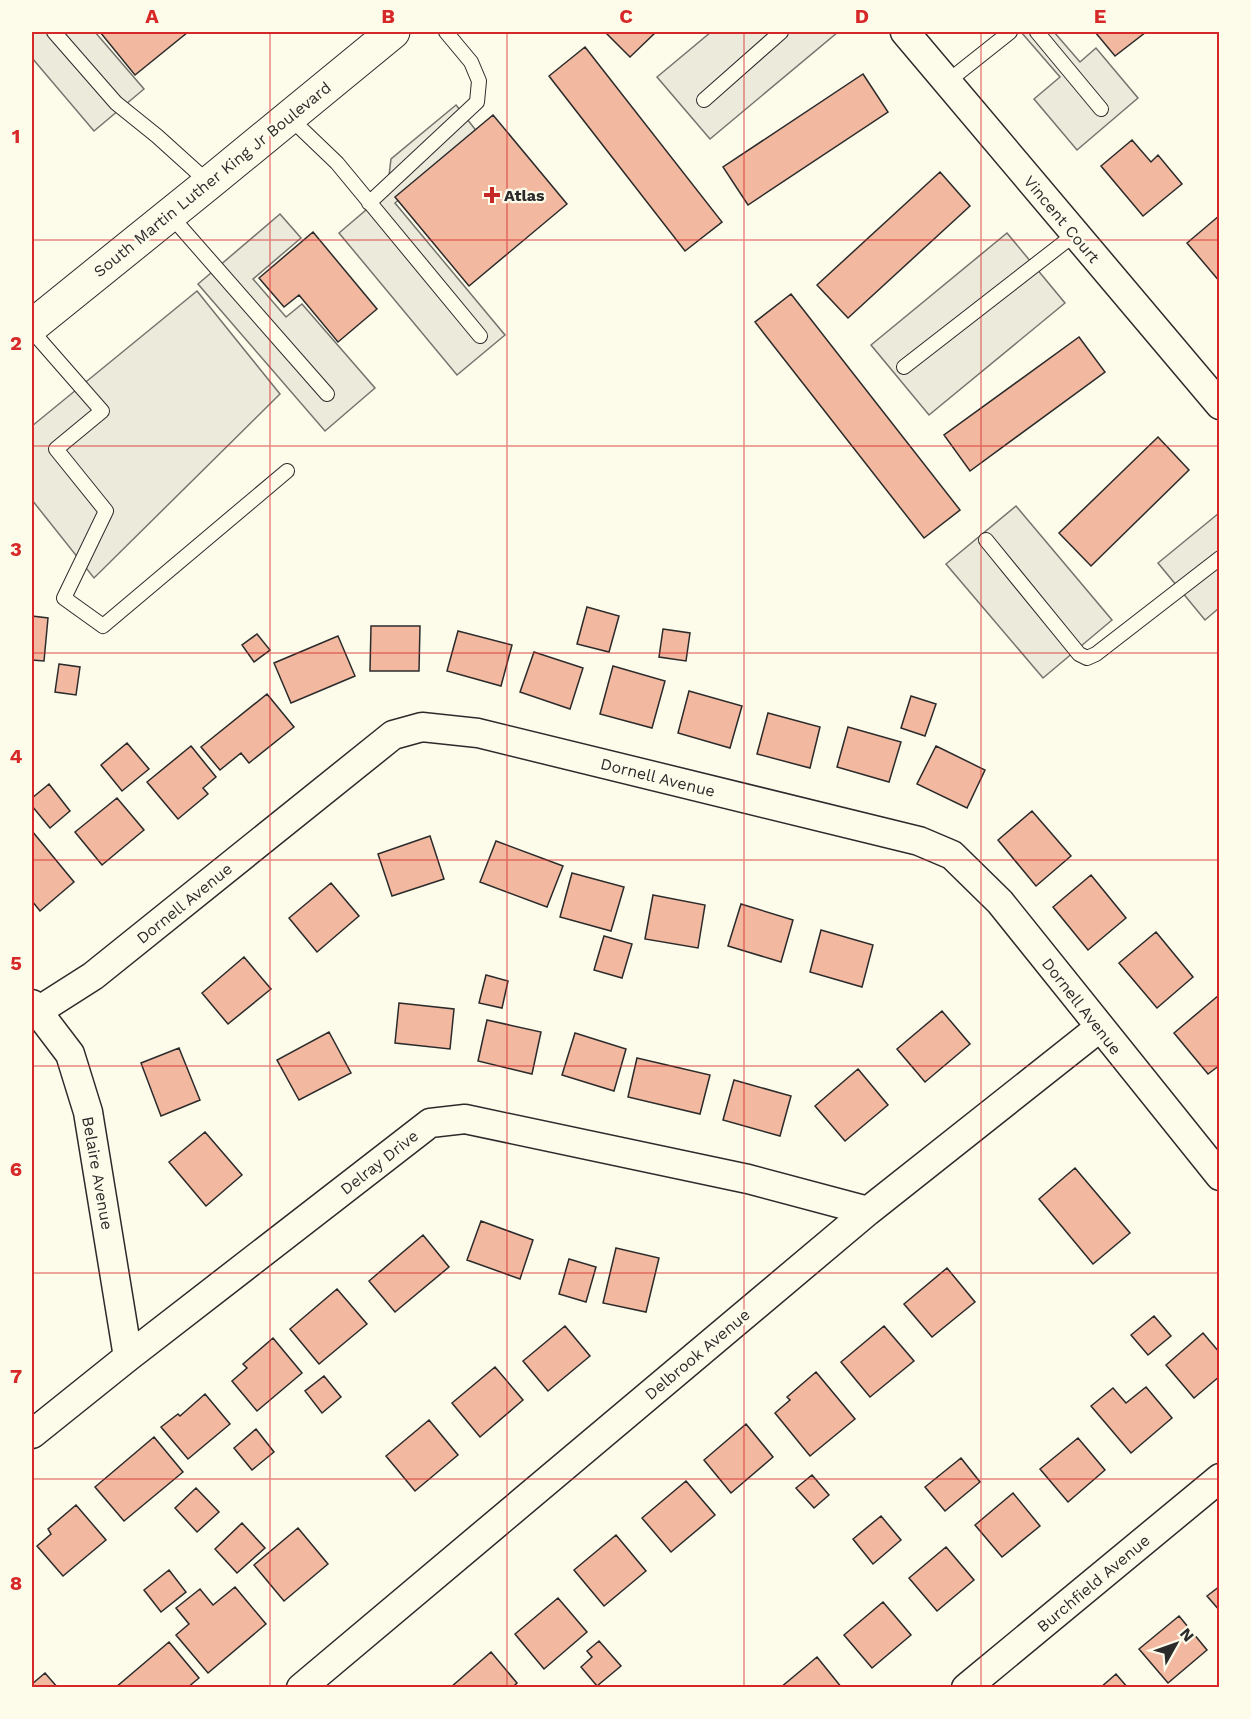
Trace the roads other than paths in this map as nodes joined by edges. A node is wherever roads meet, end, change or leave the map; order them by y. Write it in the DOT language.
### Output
graph roads {
  1 [pos="54,32"];
  2 [pos="393,32"];
  3 [pos="446,32"];
  4 [pos="781,32"];
  5 [pos="904,32"];
  6 [pos="1010,32"];
  7 [pos="1037,32"];
  8 [pos="947,82"];
  9 [pos="704,100"];
  10 [pos="1101,109"];
  11 [pos="289,117"];
  12 [pos="209,183"];
  13 [pos="369,203"];
  14 [pos="170,215"];
  15 [pos="1075,234"];
  16 [pos="32,326"];
  17 [pos="32,331"];
  18 [pos="480,336"];
  19 [pos="904,367"];
  20 [pos="327,394"];
  21 [pos="1220,405"];
  22 [pos="287,471"];
  23 [pos="986,540"];
  24 [pos="1220,558"];
  25 [pos="34,1008"];
  26 [pos="1099,1028"];
  27 [pos="1220,1176"];
  28 [pos="868,1211"];
  29 [pos="128,1357"];
  30 [pos="32,1434"];
  31 [pos="1220,1478"];
  32 [pos="301,1688"];
  33 [pos="966,1688"];
  1 -- 12 [label="lane"];
  2 -- 11 [label="main road, South Martin Luther King Jr Boulevard"];
  3 -- 13 [label="lane"];
  4 -- 9 [label="lane"];
  5 -- 8 [label="street, Vincent Court"];
  6 -- 8 [label="lane"];
  7 -- 10 [label="lane"];
  8 -- 15 [label="street, Vincent Court"];
  11 -- 12 [label="main road, South Martin Luther King Jr Boulevard"];
  11 -- 13 [label="lane"];
  12 -- 14 [label="main road, South Martin Luther King Jr Boulevard"];
  13 -- 18 [label="lane"];
  14 -- 16 [label="main road, South Martin Luther King Jr Boulevard"];
  14 -- 20 [label="lane"];
  15 -- 19 [label="lane"];
  15 -- 21 [label="street, Vincent Court"];
  17 -- 22 [label="lane"];
  23 -- 24 [label="lane"];
  25 -- 26 [label="street, Dornell Avenue"];
  25 -- 29 [label="street, Belaire Avenue"];
  26 -- 27 [label="street, Dornell Avenue"];
  26 -- 28 [label="street, Delbrook Avenue"];
  28 -- 29 [label="street, Delray Drive"];
  28 -- 32 [label="street, Delbrook Avenue"];
  29 -- 30 [label="street, Delray Drive"];
  31 -- 33 [label="street, Burchfield Avenue"];
}
